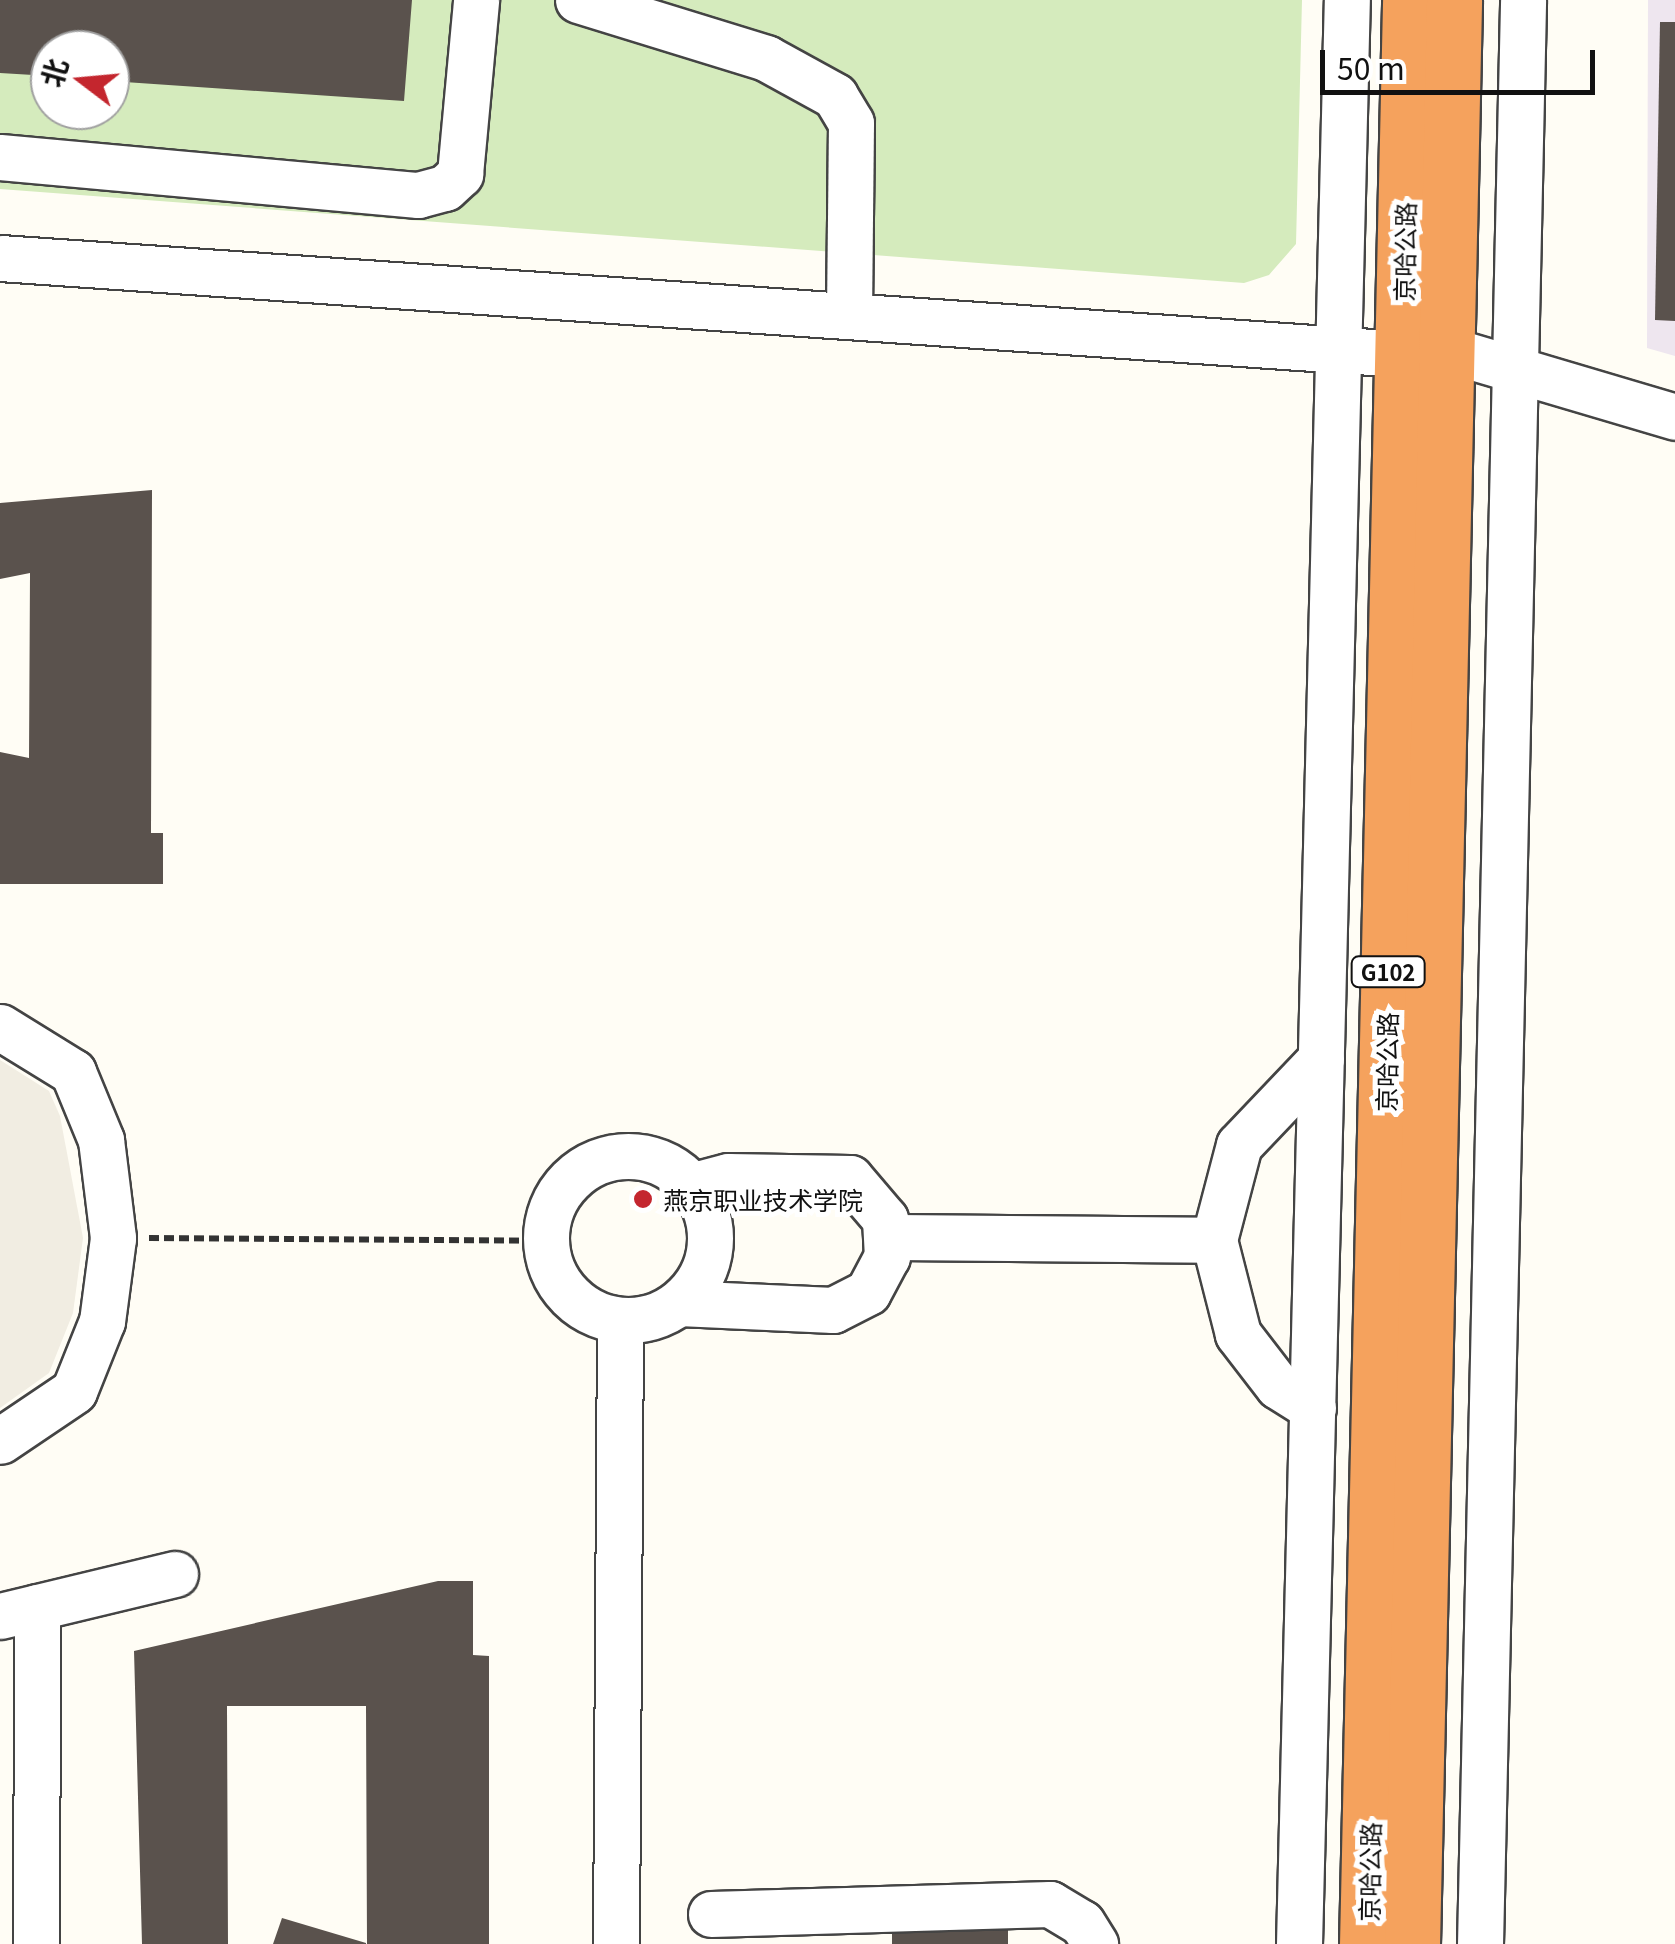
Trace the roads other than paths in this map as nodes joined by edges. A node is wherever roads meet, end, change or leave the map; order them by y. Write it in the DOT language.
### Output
graph roads {
  1 [pos="476,0"];
  2 [pos="578,0"];
  3 [pos="1347,0"];
  4 [pos="1410,0"];
  5 [pos="1454,0"];
  6 [pos="1522,0"];
  7 [pos="0,157"];
  8 [pos="0,258"];
  9 [pos="848,316"];
  10 [pos="1339,350"];
  11 [pos="1424,352"];
  12 [pos="1514,369"];
  13 [pos="1675,417"];
  14 [pos="0,1027"];
  15 [pos="1321,1059"];
  16 [pos="691,1186"];
  17 [pos="889,1237"];
  18 [pos="1214,1240"];
  19 [pos="679,1303"];
  20 [pos="620,1320"];
  21 [pos="1312,1408"];
  22 [pos="0,1442"];
  23 [pos="175,1574"];
  24 [pos="18,1611"];
  25 [pos="711,1914"];
  26 [pos="840,1927"];
  27 [pos="36,1944"];
  28 [pos="616,1944"];
  29 [pos="1095,1944"];
  30 [pos="1299,1944"];
  31 [pos="1368,1944"];
  32 [pos="1412,1944"];
  33 [pos="1480,1944"];
  1 -- 7 [label="street"];
  2 -- 9 [label="street"];
  3 -- 10 [label="street"];
  4 -- 11 [label="highway, 京哈公路 / G102"];
  5 -- 11 [label="highway, 京哈公路 / G102"];
  6 -- 12 [label="street"];
  8 -- 9 [label="street"];
  9 -- 10 [label="street"];
  10 -- 11 [label="street"];
  10 -- 15 [label="street"];
  11 -- 12 [label="street"];
  11 -- 31 [label="highway, 京哈公路 / G102"];
  11 -- 32 [label="highway, 京哈公路 / G102"];
  12 -- 13 [label="street"];
  12 -- 33 [label="street"];
  14 -- 22 [label="street"];
  15 -- 18 [label="street"];
  15 -- 21 [label="street"];
  16 -- 17 [label="street"];
  16 -- 19 [label="street"];
  16 -- 20 [label="street"];
  17 -- 18 [label="street"];
  17 -- 19 [label="street"];
  18 -- 21 [label="street"];
  19 -- 20 [label="street"];
  20 -- 28 [label="street"];
  21 -- 30 [label="street"];
  23 -- 24 [label="street"];
  24 -- 27 [label="street"];
  25 -- 26 [label="street"];
  26 -- 29 [label="street"];
}
